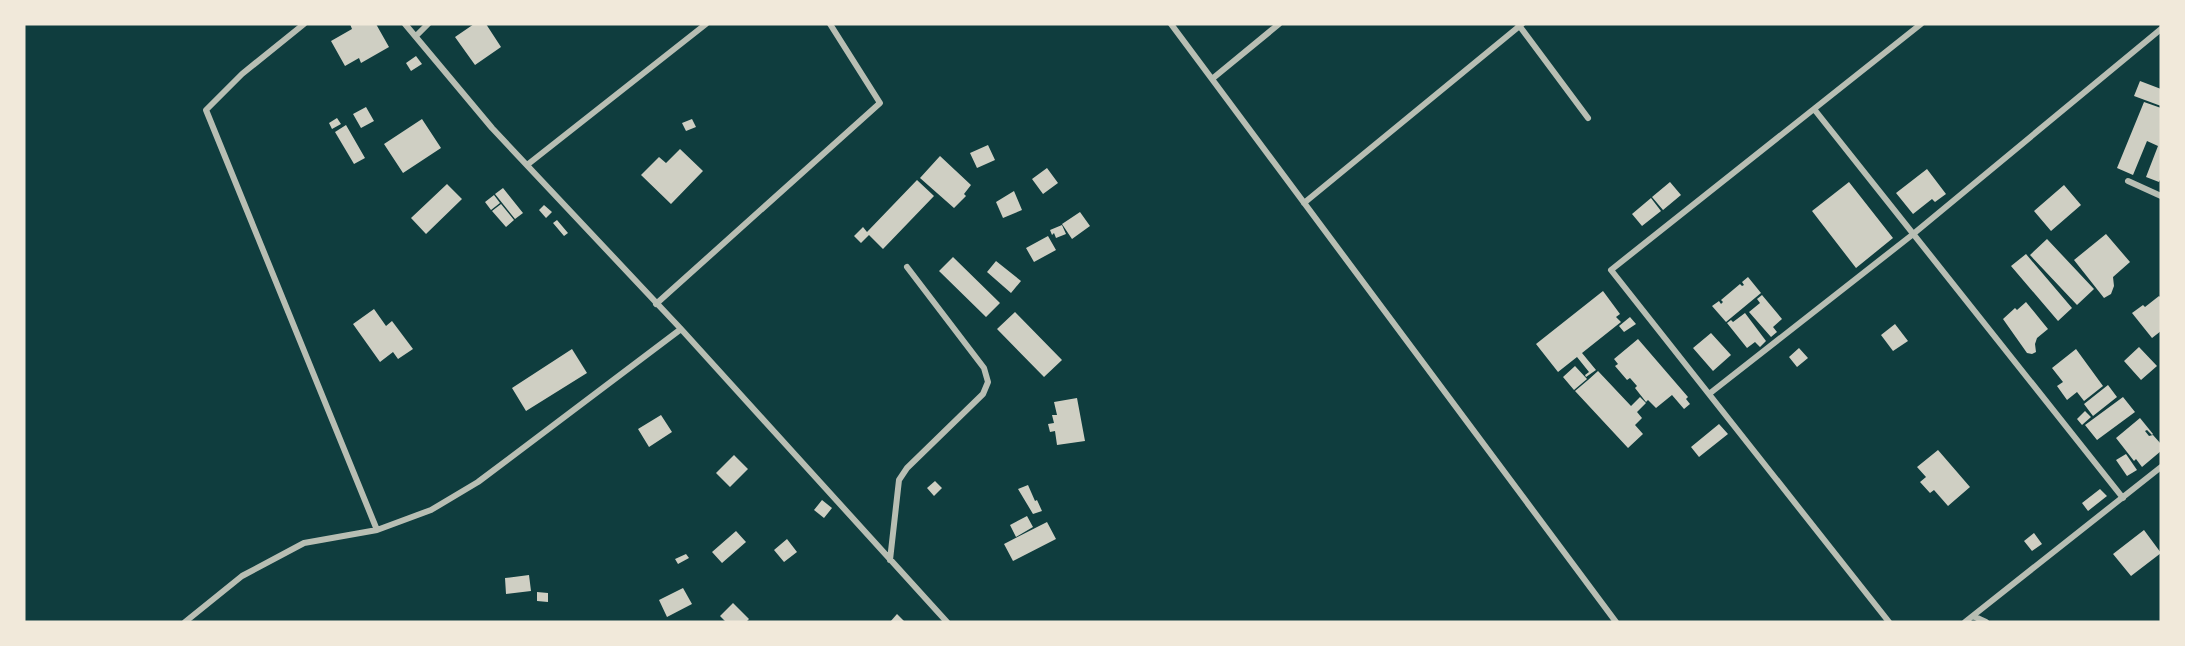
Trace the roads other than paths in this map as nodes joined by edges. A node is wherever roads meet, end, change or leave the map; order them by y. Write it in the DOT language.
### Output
graph roads {
  1 [pos="304,24"];
  2 [pos="405,24"];
  3 [pos="428,24"];
  4 [pos="706,24"];
  5 [pos="830,24"];
  6 [pos="1171,24"];
  7 [pos="1279,24"];
  8 [pos="1921,24"];
  9 [pos="1519,25"];
  10 [pos="2160,26"];
  11 [pos="416,36"];
  12 [pos="1212,79"];
  13 [pos="1814,109"];
  14 [pos="1588,118"];
  15 [pos="527,165"];
  16 [pos="2128,181"];
  17 [pos="2161,196"];
  18 [pos="1305,203"];
  19 [pos="1912,235"];
  20 [pos="907,267"];
  21 [pos="656,304"];
  22 [pos="681,330"];
  23 [pos="1709,394"];
  24 [pos="2161,468"];
  25 [pos="2123,498"];
  26 [pos="377,530"];
  27 [pos="890,560"];
  28 [pos="1972,616"];
  29 [pos="185,622"];
  30 [pos="947,622"];
  31 [pos="1616,622"];
  32 [pos="1889,622"];
  33 [pos="1965,622"];
  34 [pos="1986,622"];
  1 -- 26 [label="street"];
  2 -- 11 [label="street"];
  3 -- 11 [label="street"];
  4 -- 15 [label="street"];
  5 -- 21 [label="street"];
  6 -- 12 [label="street"];
  7 -- 12 [label="street"];
  8 -- 13 [label="street"];
  9 -- 14 [label="street"];
  9 -- 18 [label="street"];
  10 -- 19 [label="street"];
  11 -- 15 [label="street"];
  12 -- 18 [label="street"];
  13 -- 19 [label="street"];
  13 -- 23 [label="street"];
  15 -- 21 [label="street"];
  16 -- 17 [label="street"];
  18 -- 31 [label="street"];
  19 -- 23 [label="street"];
  19 -- 25 [label="street"];
  20 -- 27 [label="street"];
  21 -- 22 [label="street"];
  22 -- 26 [label="street"];
  22 -- 27 [label="street"];
  23 -- 32 [label="street"];
  24 -- 25 [label="street"];
  25 -- 28 [label="street"];
  26 -- 29 [label="street"];
  27 -- 30 [label="street"];
  28 -- 33 [label="street"];
  28 -- 34 [label="street"];
}
